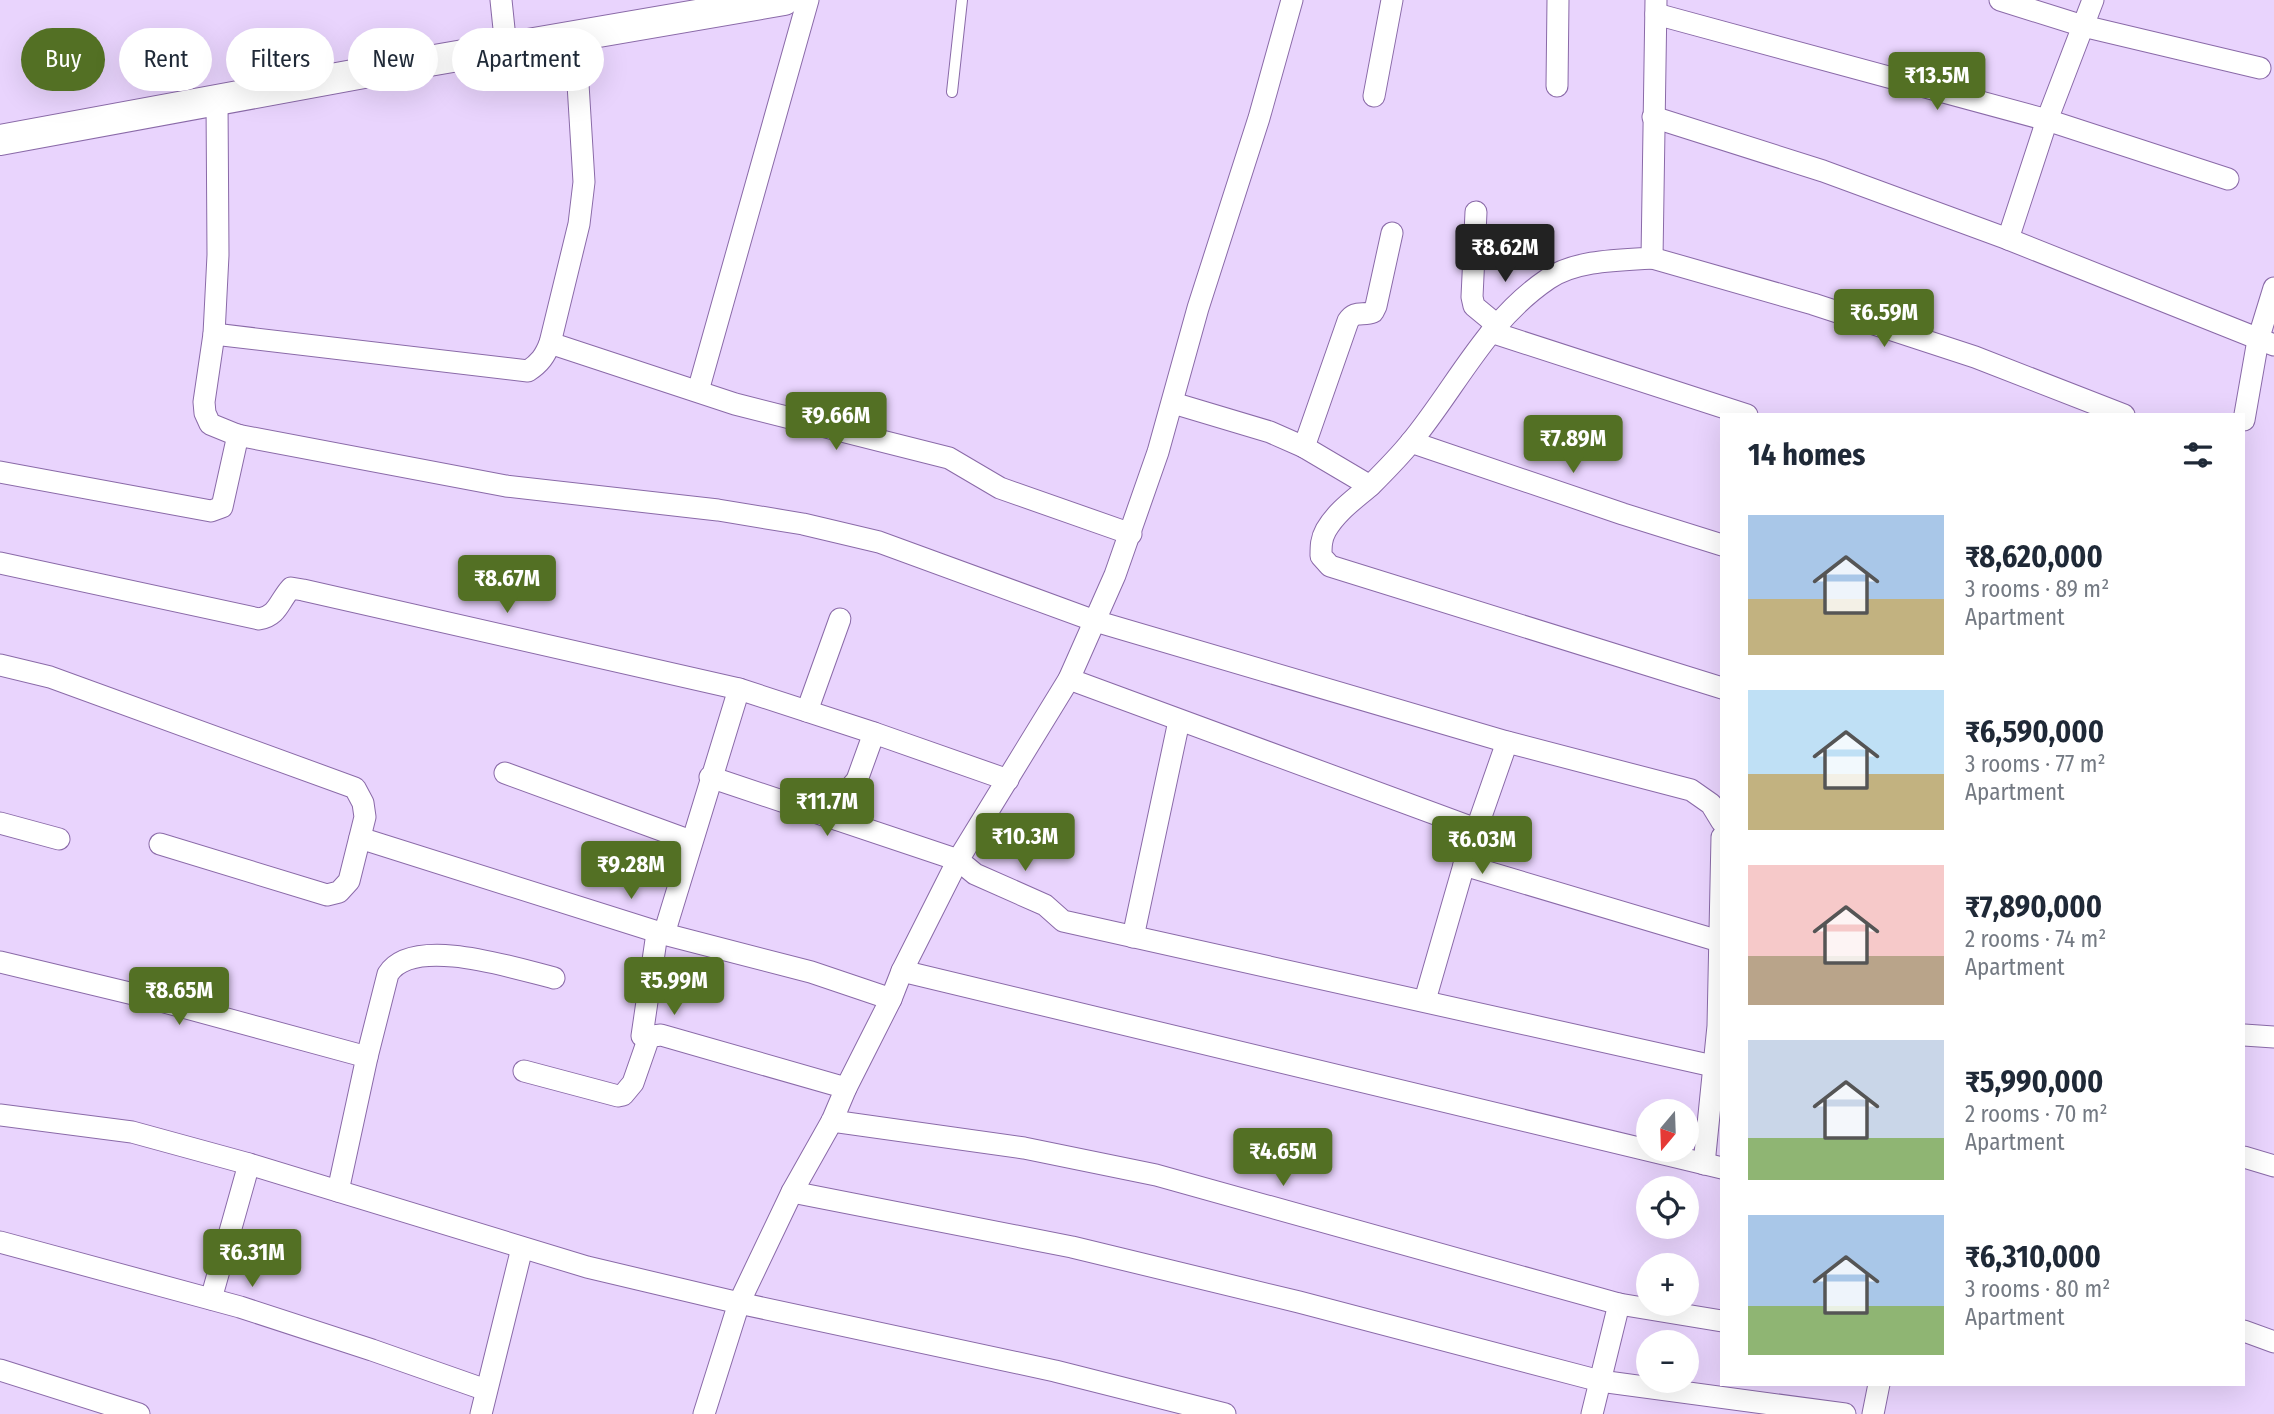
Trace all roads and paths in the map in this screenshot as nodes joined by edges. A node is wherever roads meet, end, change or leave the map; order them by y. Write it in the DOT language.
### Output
graph roads {
  1 [pos="501,0"];
  2 [pos="784,0"];
  3 [pos="808,0"];
  4 [pos="962,0"];
  5 [pos="1292,0"];
  6 [pos="1392,0"];
  7 [pos="1558,0"];
  8 [pos="2000,0"];
  9 [pos="2093,0"];
  10 [pos="1656,7"];
  11 [pos="2083,26"];
  12 [pos="504,28"];
  13 [pos="604,30"];
  14 [pos="452,58"];
  15 [pos="2260,68"];
  16 [pos="1557,86"];
  17 [pos="578,91"];
  18 [pos="952,92"];
  19 [pos="1374,96"];
  20 [pos="217,101"];
  21 [pos="1653,117"];
  22 [pos="2047,120"];
  23 [pos="0,140"];
  24 [pos="2228,179"];
  25 [pos="1476,212"];
  26 [pos="1392,233"];
  27 [pos="2008,239"];
  28 [pos="1652,258"];
  29 [pos="2274,288"];
  30 [pos="1494,328"];
  31 [pos="214,334"];
  32 [pos="550,343"];
  33 [pos="2266,343"];
  34 [pos="698,391"];
  35 [pos="1173,403"];
  36 [pos="1741,413"];
  37 [pos="2119,413"];
  38 [pos="2245,416"];
  39 [pos="238,435"];
  40 [pos="1411,442"];
  41 [pos="1304,447"];
  42 [pos="0,472"];
  43 [pos="1370,486"];
  44 [pos="1131,534"];
  45 [pos="1720,544"];
  46 [pos="0,563"];
  47 [pos="840,619"];
  48 [pos="1095,621"];
  49 [pos="0,665"];
  50 [pos="1069,679"];
  51 [pos="1720,687"];
  52 [pos="739,689"];
  53 [pos="807,711"];
  54 [pos="1179,721"];
  55 [pos="874,733"];
  56 [pos="1507,742"];
  57 [pos="505,773"];
  58 [pos="710,777"];
  59 [pos="1008,780"];
  60 [pos="836,819"];
  61 [pos="1720,819"];
  62 [pos="0,823"];
  63 [pos="1476,829"];
  64 [pos="360,838"];
  65 [pos="59,839"];
  66 [pos="691,841"];
  67 [pos="160,844"];
  68 [pos="958,860"];
  69 [pos="1464,865"];
  70 [pos="1720,906"];
  71 [pos="664,934"];
  72 [pos="1133,937"];
  73 [pos="1719,941"];
  74 [pos="0,962"];
  75 [pos="902,971"];
  76 [pos="554,978"];
  77 [pos="891,999"];
  78 [pos="1425,1000"];
  79 [pos="1720,1026"];
  80 [pos="2245,1035"];
  81 [pos="642,1036"];
  82 [pos="2274,1037"];
  83 [pos="367,1057"];
  84 [pos="1713,1066"];
  85 [pos="524,1071"];
  86 [pos="846,1088"];
  87 [pos="0,1115"];
  88 [pos="832,1121"];
  89 [pos="2245,1157"];
  90 [pos="249,1164"];
  91 [pos="1713,1166"];
  92 [pos="2274,1166"];
  93 [pos="338,1191"];
  94 [pos="792,1192"];
  95 [pos="0,1242"];
  96 [pos="522,1248"];
  97 [pos="211,1299"];
  98 [pos="739,1303"];
  99 [pos="1619,1304"];
  100 [pos="1720,1321"];
  101 [pos="2245,1331"];
  102 [pos="2274,1342"];
  103 [pos="0,1370"];
  104 [pos="1600,1381"];
  105 [pos="1879,1386"];
  106 [pos="486,1390"];
  107 [pos="139,1414"];
  108 [pos="481,1414"];
  109 [pos="704,1414"];
  110 [pos="1224,1414"];
  111 [pos="1592,1414"];
  112 [pos="1845,1414"];
  113 [pos="1873,1414"];
  1 -- 12 [label="street"];
  2 -- 13 [label="street"];
  3 -- 34 [label="street"];
  4 -- 18 [label="lane"];
  5 -- 35 [label="street"];
  6 -- 19 [label="street"];
  7 -- 16 [label="street"];
  8 -- 11 [label="street"];
  9 -- 11 [label="street"];
  10 -- 21 [label="street"];
  10 -- 22 [label="street"];
  11 -- 15 [label="street"];
  11 -- 22 [label="street"];
  14 -- 20 [label="street"];
  17 -- 32 [label="street"];
  20 -- 23 [label="street"];
  20 -- 31 [label="street"];
  21 -- 27 [label="street"];
  21 -- 28 [label="street"];
  22 -- 24 [label="street"];
  22 -- 27 [label="street"];
  25 -- 30 [label="street"];
  26 -- 41 [label="street"];
  27 -- 33 [label="street"];
  28 -- 30 [label="street"];
  28 -- 37 [label="street"];
  29 -- 33 [label="street"];
  30 -- 36 [label="street"];
  30 -- 40 [label="street"];
  31 -- 32 [label="street"];
  31 -- 39 [label="street"];
  32 -- 34 [label="street"];
  33 -- 38 [label="street"];
  34 -- 44 [label="street"];
  35 -- 41 [label="street"];
  35 -- 44 [label="street"];
  39 -- 42 [label="street"];
  39 -- 48 [label="street"];
  40 -- 43 [label="street"];
  40 -- 45 [label="street"];
  41 -- 43 [label="street"];
  43 -- 51 [label="street"];
  44 -- 48 [label="street"];
  46 -- 52 [label="street"];
  47 -- 53 [label="street"];
  48 -- 50 [label="street"];
  48 -- 56 [label="street"];
  49 -- 64 [label="street"];
  50 -- 54 [label="street"];
  50 -- 59 [label="street"];
  52 -- 53 [label="street"];
  52 -- 58 [label="street"];
  53 -- 55 [label="street"];
  54 -- 63 [label="street"];
  54 -- 72 [label="street"];
  55 -- 59 [label="street"];
  55 -- 60 [label="street"];
  56 -- 61 [label="street"];
  56 -- 63 [label="street"];
  57 -- 66 [label="street"];
  58 -- 60 [label="street"];
  58 -- 66 [label="street"];
  59 -- 68 [label="street"];
  60 -- 68 [label="street"];
  62 -- 65 [label="street"];
  63 -- 69 [label="street"];
  64 -- 67 [label="street"];
  64 -- 71 [label="street"];
  66 -- 71 [label="street"];
  68 -- 72 [label="street"];
  68 -- 75 [label="street"];
  69 -- 73 [label="street"];
  69 -- 78 [label="street"];
  70 -- 73 [label="street"];
  71 -- 77 [label="street"];
  71 -- 81 [label="street"];
  72 -- 78 [label="street"];
  73 -- 79 [label="street"];
  74 -- 83 [label="street"];
  75 -- 77 [label="street"];
  75 -- 91 [label="street"];
  76 -- 83 [label="street"];
  77 -- 86 [label="street"];
  78 -- 84 [label="street"];
  79 -- 84 [label="street"];
  80 -- 82 [label="street"];
  83 -- 93 [label="street"];
  84 -- 91 [label="street"];
  85 -- 86 [label="street"];
  86 -- 88 [label="street"];
  87 -- 90 [label="street"];
  88 -- 94 [label="street"];
  88 -- 99 [label="street"];
  89 -- 92 [label="street"];
  90 -- 93 [label="street"];
  90 -- 97 [label="street"];
  93 -- 96 [label="street"];
  94 -- 98 [label="street"];
  94 -- 104 [label="street"];
  95 -- 97 [label="street"];
  96 -- 98 [label="street"];
  96 -- 106 [label="street"];
  97 -- 106 [label="street"];
  98 -- 109 [label="street"];
  98 -- 110 [label="street"];
  99 -- 100 [label="street"];
  99 -- 104 [label="street"];
  101 -- 102 [label="street"];
  103 -- 107 [label="street"];
  104 -- 111 [label="street"];
  104 -- 112 [label="street"];
  105 -- 113 [label="street"];
  106 -- 108 [label="street"];
}
